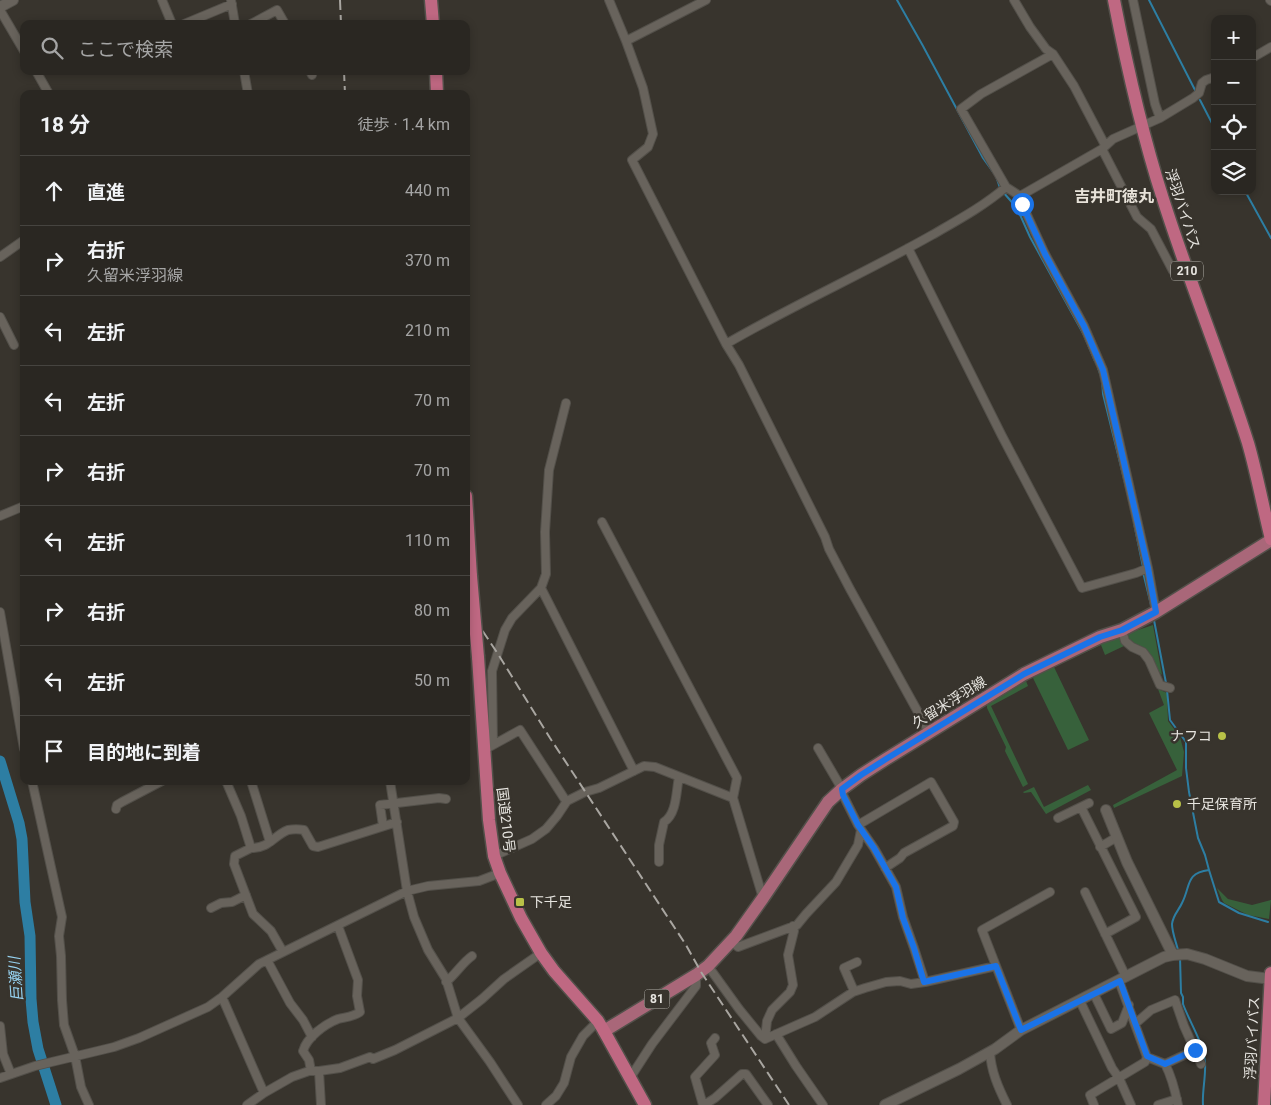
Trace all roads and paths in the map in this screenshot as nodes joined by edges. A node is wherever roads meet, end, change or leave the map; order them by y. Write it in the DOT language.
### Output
graph roads {
  1 [pos="13,0"];
  2 [pos="162,0"];
  3 [pos="431,0"];
  4 [pos="610,0"];
  5 [pos="706,0"];
  6 [pos="1014,0"];
  7 [pos="1114,0"];
  8 [pos="1133,0"];
  9 [pos="231,2"];
  10 [pos="0,8"];
  11 [pos="170,20"];
  12 [pos="193,20"];
  13 [pos="234,20"];
  14 [pos="258,20"];
  15 [pos="283,20"];
  16 [pos="433,20"];
  17 [pos="626,41"];
  18 [pos="20,43"];
  19 [pos="1271,48"];
  20 [pos="1052,54"];
  21 [pos="1256,56"];
  22 [pos="38,75"];
  23 [pos="245,75"];
  24 [pos="436,75"];
  25 [pos="1211,78"];
  26 [pos="47,90"];
  27 [pos="247,90"];
  28 [pos="437,90"];
  29 [pos="1160,118"];
  30 [pos="1142,125"];
  31 [pos="1104,147"];
  32 [pos="1002,190"];
  33 [pos="1020,196"];
  34 [pos="20,243"];
  35 [pos="908,248"];
  36 [pos="0,257"];
  37 [pos="1180,270"];
  38 [pos="0,318"];
  39 [pos="726,344"];
  40 [pos="14,345"];
  41 [pos="566,403"];
  42 [pos="20,508"];
  43 [pos="0,516"];
  44 [pos="602,522"];
  45 [pos="1271,540"];
  46 [pos="470,560"];
  47 [pos="1148,568"];
  48 [pos="541,588"];
  49 [pos="0,612"];
  50 [pos="1156,612"];
  51 [pos="1122,630"];
  52 [pos="1166,687"];
  53 [pos="20,725"];
  54 [pos="929,732"];
  55 [pos="488,747"];
  56 [pos="818,748"];
  57 [pos="634,771"];
  58 [pos="679,777"];
  59 [pos="33,785"];
  60 [pos="154,785"];
  61 [pos="228,785"];
  62 [pos="252,785"];
  63 [pos="391,785"];
  64 [pos="842,789"];
  65 [pos="733,798"];
  66 [pos="446,799"];
  67 [pos="567,801"];
  68 [pos="394,803"];
  69 [pos="1089,803"];
  70 [pos="1080,807"];
  71 [pos="116,809"];
  72 [pos="1106,810"];
  73 [pos="1058,818"];
  74 [pos="397,822"];
  75 [pos="383,826"];
  76 [pos="860,828"];
  77 [pos="1117,837"];
  78 [pos="270,842"];
  79 [pos="1100,846"];
  80 [pos="251,848"];
  81 [pos="494,856"];
  82 [pos="659,862"];
  83 [pos="885,868"];
  84 [pos="500,873"];
  85 [pos="407,891"];
  86 [pos="1050,892"];
  87 [pos="1084,892"];
  88 [pos="246,895"];
  89 [pos="763,898"];
  90 [pos="210,908"];
  91 [pos="338,926"];
  92 [pos="793,926"];
  93 [pos="1105,934"];
  94 [pos="731,941"];
  95 [pos="283,952"];
  96 [pos="541,953"];
  97 [pos="1173,954"];
  98 [pos="472,956"];
  99 [pos="267,960"];
  100 [pos="857,962"];
  101 [pos="708,966"];
  102 [pos="996,966"];
  103 [pos="1271,973"];
  104 [pos="696,975"];
  105 [pos="1123,979"];
  106 [pos="1271,979"];
  107 [pos="446,982"];
  108 [pos="924,982"];
  109 [pos="854,991"];
  110 [pos="1094,994"];
  111 [pos="222,996"];
  112 [pos="1080,1001"];
  113 [pos="1129,1005"];
  114 [pos="458,1018"];
  115 [pos="1136,1023"];
  116 [pos="0,1026"];
  117 [pos="601,1026"];
  118 [pos="1021,1030"];
  119 [pos="776,1034"];
  120 [pos="312,1037"];
  121 [pos="715,1038"];
  122 [pos="765,1039"];
  123 [pos="1195,1050"];
  124 [pos="990,1052"];
  125 [pos="75,1056"];
  126 [pos="1147,1056"];
  127 [pos="1165,1064"];
  128 [pos="1201,1064"];
  129 [pos="315,1071"];
  130 [pos="11,1074"];
  131 [pos="0,1078"];
  132 [pos="630,1078"];
  133 [pos="1119,1078"];
  134 [pos="264,1093"];
  135 [pos="1177,1102"];
  136 [pos="249,1104"];
  137 [pos="89,1105"];
  138 [pos="321,1105"];
  139 [pos="518,1105"];
  140 [pos="546,1105"];
  141 [pos="645,1105"];
  142 [pos="703,1105"];
  143 [pos="768,1105"];
  144 [pos="823,1105"];
  145 [pos="886,1105"];
  146 [pos="1007,1105"];
  147 [pos="1094,1105"];
  148 [pos="1131,1105"];
  149 [pos="1158,1105"];
  150 [pos="1264,1105"];
  1 -- 10 [label="street"];
  2 -- 11 [label="street"];
  3 -- 16 [label="highway"];
  4 -- 17 [label="street"];
  5 -- 17 [label="street"];
  6 -- 20 [label="street"];
  7 -- 30 [label="highway, 浮羽バイパス / 210"];
  8 -- 29 [label="street"];
  9 -- 12 [label="street"];
  9 -- 13 [label="street"];
  10 -- 18 [label="street"];
  14 -- 15 [label="street"];
  17 -- 39 [label="street"];
  19 -- 21 [label="street"];
  20 -- 31 [label="street"];
  20 -- 32 [label="street"];
  22 -- 26 [label="street"];
  23 -- 27 [label="street"];
  24 -- 28 [label="highway"];
  25 -- 29 [label="street"];
  29 -- 30 [label="street"];
  30 -- 31 [label="street"];
  30 -- 45 [label="highway, 浮羽バイパス / 210"];
  31 -- 33 [label="street"];
  31 -- 37 [label="street"];
  32 -- 33 [label="street"];
  32 -- 35 [label="street"];
  33 -- 47 [label="street"];
  34 -- 36 [label="street"];
  35 -- 39 [label="street"];
  35 -- 47 [label="street"];
  38 -- 40 [label="street"];
  39 -- 54 [label="street"];
  41 -- 48 [label="street"];
  42 -- 43 [label="street"];
  44 -- 65 [label="street"];
  45 -- 50 [label="main road, 久留米浮羽線 / 81"];
  46 -- 55 [label="highway, 国道210号, bridge"];
  47 -- 50 [label="street"];
  48 -- 55 [label="street"];
  48 -- 57 [label="street"];
  49 -- 53 [label="street"];
  50 -- 51 [label="main road, 久留米浮羽線 / 81"];
  51 -- 52 [label="street"];
  51 -- 54 [label="main road, 久留米浮羽線 / 81"];
  54 -- 64 [label="main road, 久留米浮羽線 / 81"];
  55 -- 67 [label="street"];
  55 -- 81 [label="highway, 国道210号"];
  56 -- 64 [label="street"];
  57 -- 58 [label="street"];
  57 -- 67 [label="street"];
  58 -- 65 [label="street"];
  58 -- 82 [label="street"];
  59 -- 125 [label="street"];
  60 -- 71 [label="street"];
  61 -- 80 [label="street"];
  62 -- 78 [label="street"];
  63 -- 68 [label="street"];
  64 -- 76 [label="street"];
  64 -- 89 [label="main road, 久留米浮羽線 / 81"];
  65 -- 89 [label="street"];
  66 -- 68 [label="street"];
  67 -- 81 [label="street"];
  68 -- 74 [label="street"];
  68 -- 75 [label="street"];
  69 -- 70 [label="street"];
  70 -- 73 [label="street"];
  70 -- 79 [label="street"];
  72 -- 77 [label="street"];
  74 -- 75 [label="street"];
  74 -- 85 [label="street"];
  75 -- 78 [label="street"];
  76 -- 83 [label="street"];
  76 -- 83 [label="street"];
  76 -- 92 [label="street"];
  77 -- 79 [label="street"];
  77 -- 97 [label="street"];
  78 -- 80 [label="street"];
  79 -- 93 [label="street"];
  80 -- 88 [label="street"];
  81 -- 84 [label="highway, 国道210号"];
  83 -- 108 [label="street"];
  84 -- 85 [label="street"];
  84 -- 96 [label="highway, 国道210号"];
  85 -- 91 [label="street"];
  85 -- 107 [label="street"];
  86 -- 102 [label="street"];
  87 -- 93 [label="street"];
  88 -- 90 [label="street"];
  88 -- 95 [label="street"];
  89 -- 94 [label="main road, 久留米浮羽線 / 81"];
  91 -- 95 [label="street"];
  91 -- 120 [label="street"];
  92 -- 94 [label="street"];
  92 -- 122 [label="street"];
  93 -- 105 [label="street"];
  94 -- 101 [label="main road, 久留米浮羽線 / 81"];
  95 -- 99 [label="street"];
  96 -- 114 [label="street"];
  96 -- 117 [label="highway, 国道210号"];
  97 -- 105 [label="street"];
  97 -- 106 [label="street"];
  98 -- 107 [label="street"];
  99 -- 111 [label="street"];
  99 -- 120 [label="street"];
  100 -- 109 [label="street"];
  101 -- 104 [label="main road, 81"];
  101 -- 122 [label="street"];
  102 -- 108 [label="street"];
  102 -- 118 [label="street"];
  103 -- 106 [label="highway, 浮羽バイパス"];
  104 -- 117 [label="main road, 81"];
  104 -- 132 [label="street"];
  105 -- 110 [label="street"];
  105 -- 113 [label="street"];
  106 -- 150 [label="highway, 浮羽バイパス"];
  107 -- 114 [label="street"];
  108 -- 109 [label="street"];
  109 -- 119 [label="street"];
  110 -- 112 [label="street"];
  110 -- 113 [label="street"];
  111 -- 125 [label="street"];
  111 -- 134 [label="street"];
  112 -- 118 [label="street"];
  112 -- 133 [label="street"];
  113 -- 115 [label="street"];
  114 -- 129 [label="street"];
  114 -- 139 [label="street"];
  115 -- 123 [label="street"];
  115 -- 126 [label="street"];
  116 -- 130 [label="street"];
  117 -- 132 [label="highway, 国道210号"];
  117 -- 140 [label="street"];
  118 -- 124 [label="street"];
  119 -- 122 [label="street"];
  119 -- 144 [label="street"];
  120 -- 129 [label="street"];
  121 -- 142 [label="street"];
  123 -- 127 [label="street"];
  123 -- 128 [label="street"];
  124 -- 145 [label="street"];
  124 -- 146 [label="street"];
  125 -- 130 [label="street"];
  125 -- 137 [label="street"];
  126 -- 127 [label="street"];
  126 -- 133 [label="street"];
  127 -- 135 [label="street"];
  129 -- 134 [label="street"];
  129 -- 138 [label="street"];
  130 -- 131 [label="street"];
  132 -- 141 [label="highway, 国道210号"];
  133 -- 147 [label="street"];
  133 -- 148 [label="street"];
  134 -- 136 [label="street"];
  135 -- 149 [label="street"];
  142 -- 143 [label="street"];
}
